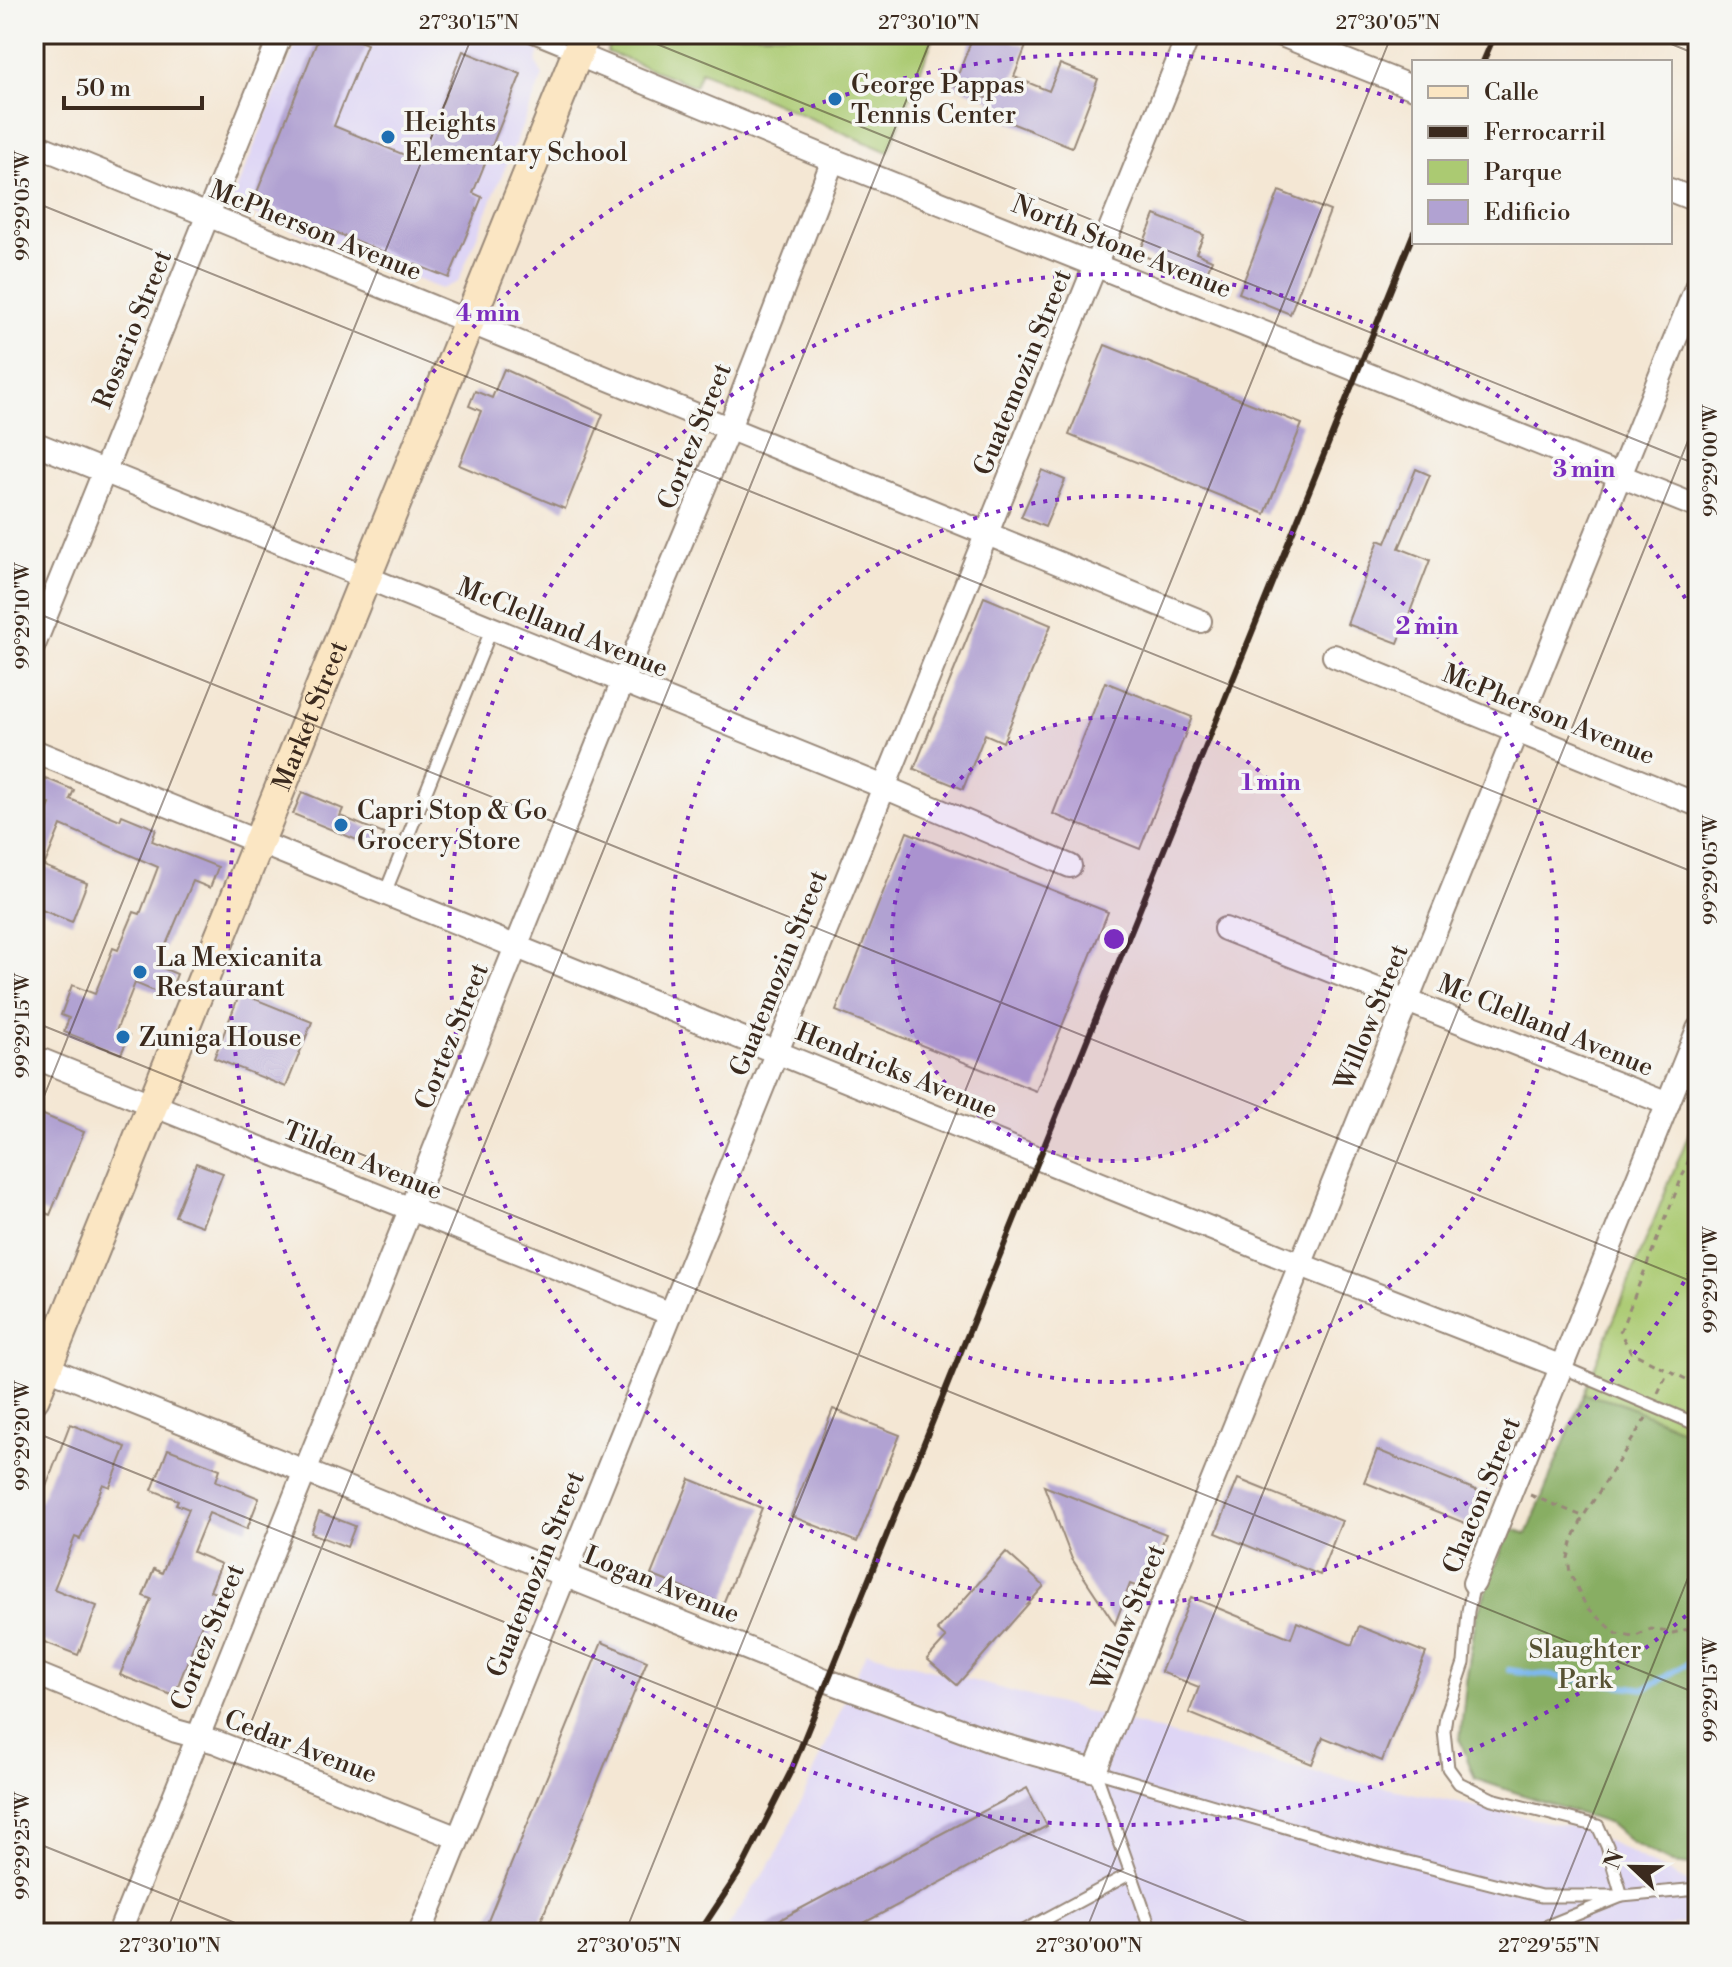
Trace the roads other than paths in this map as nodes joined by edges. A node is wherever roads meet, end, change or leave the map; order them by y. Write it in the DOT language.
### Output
graph roads {
  1 [pos="281,34"];
  2 [pos="527,34"];
  3 [pos="1189,34"];
  4 [pos="1279,34"];
  5 [pos="580,44"];
  6 [pos="1412,87"];
  7 [pos="34,144"];
  8 [pos="833,160"];
  9 [pos="1672,191"];
  10 [pos="1698,201"];
  11 [pos="207,216"];
  12 [pos="1095,266"];
  13 [pos="1698,283"];
  14 [pos="468,322"];
  15 [pos="729,428"];
  16 [pos="34,443"];
  17 [pos="104,472"];
  18 [pos="1620,476"];
  19 [pos="1698,507"];
  20 [pos="987,532"];
  21 [pos="365,576"];
  22 [pos="1200,621"];
  23 [pos="492,628"];
  24 [pos="34,645"];
  25 [pos="1334,656"];
  26 [pos="623,681"];
  27 [pos="1516,732"];
  28 [pos="34,751"];
  29 [pos="884,787"];
  30 [pos="1698,805"];
  31 [pos="257,842"];
  32 [pos="1070,866"];
  33 [pos="385,893"];
  34 [pos="1225,929"];
  35 [pos="517,946"];
  36 [pos="1408,999"];
  37 [pos="1698,1029"];
  38 [pos="777,1052"];
  39 [pos="34,1057"];
  40 [pos="152,1104"];
  41 [pos="1668,1104"];
  42 [pos="411,1210"];
  43 [pos="1301,1265"];
  44 [pos="671,1314"];
  45 [pos="40,1365"];
  46 [pos="1562,1367"];
  47 [pos="34,1398"];
  48 [pos="1698,1425"];
  49 [pos="305,1472"];
  50 [pos="565,1574"];
  51 [pos="1474,1583"];
  52 [pos="34,1673"];
  53 [pos="196,1737"];
  54 [pos="1095,1771"];
  55 [pos="458,1838"];
  56 [pos="1131,1873"];
  57 [pos="1698,1889"];
  58 [pos="1622,1896"];
  59 [pos="119,1933"];
  60 [pos="420,1933"];
  61 [pos="1020,1933"];
  62 [pos="1152,1933"];
  63 [pos="1530,1933"];
  1 -- 11 [label="street, Rosario Street"];
  2 -- 5 [label="lane, North Stone Avenue"];
  3 -- 12 [label="street, Guatemozin Street"];
  4 -- 6 [label="street"];
  5 -- 8 [label="street, North Stone Avenue"];
  5 -- 14 [label="street, Market Street"];
  7 -- 11 [label="street, McPherson Avenue"];
  8 -- 12 [label="street, North Stone Avenue"];
  8 -- 15 [label="street, Cortez Street"];
  9 -- 10 [label="street"];
  11 -- 14 [label="street, McPherson Avenue"];
  11 -- 17 [label="street, Rosario Street"];
  12 -- 18 [label="street, North Stone Avenue"];
  12 -- 20 [label="street, Guatemozin Street"];
  13 -- 18 [label="street, Willow Street"];
  14 -- 15 [label="street, McPherson Avenue"];
  14 -- 21 [label="street, Market Street"];
  15 -- 20 [label="street, McPherson Avenue"];
  15 -- 26 [label="street, Cortez Street"];
  16 -- 17 [label="street, McClelland Avenue"];
  17 -- 21 [label="street, McClelland Avenue"];
  17 -- 24 [label="street, Rosario Street"];
  18 -- 19 [label="street, North Stone Avenue"];
  18 -- 27 [label="street, Willow Street"];
  20 -- 22 [label="street, McPherson Avenue"];
  20 -- 29 [label="street, Guatemozin Street"];
  21 -- 23 [label="street, McClelland Avenue"];
  21 -- 31 [label="street, Market Street"];
  23 -- 26 [label="street, McClelland Avenue"];
  23 -- 33 [label="lane"];
  25 -- 27 [label="street, McPherson Avenue"];
  26 -- 29 [label="street, McClelland Avenue"];
  26 -- 35 [label="street, Cortez Street"];
  27 -- 30 [label="street, McPherson Avenue"];
  27 -- 36 [label="street, Willow Street"];
  28 -- 31 [label="street, Hendricks Avenue"];
  29 -- 32 [label="street, McClelland Avenue"];
  29 -- 38 [label="street, Guatemozin Street"];
  31 -- 33 [label="street, Hendricks Avenue"];
  31 -- 40 [label="street, Market Street"];
  33 -- 35 [label="street, Hendricks Avenue"];
  34 -- 36 [label="street, Mc Clelland Avenue"];
  35 -- 38 [label="street, Hendricks Avenue"];
  35 -- 42 [label="street, Cortez Street"];
  36 -- 41 [label="street, Mc Clelland Avenue"];
  36 -- 43 [label="street, Willow Street"];
  37 -- 41 [label="street, Chacon Street"];
  38 -- 43 [label="street, Hendricks Avenue"];
  38 -- 44 [label="street, Guatemozin Street"];
  39 -- 40 [label="street, Tilden Avenue"];
  40 -- 42 [label="street, Tilden Avenue"];
  40 -- 45 [label="street, Market Street"];
  41 -- 46 [label="street, Chacon Street"];
  42 -- 44 [label="street, Tilden Avenue"];
  42 -- 49 [label="street, Cortez Street"];
  43 -- 46 [label="street, Hendricks Avenue"];
  43 -- 54 [label="street, Willow Street"];
  44 -- 50 [label="street, Guatemozin Street"];
  45 -- 47 [label="street, Market Street"];
  45 -- 49 [label="street, Logan Avenue"];
  46 -- 48 [label="lane"];
  46 -- 51 [label="street, Chacon Street"];
  49 -- 50 [label="street, Logan Avenue"];
  49 -- 53 [label="street, Cortez Street"];
  50 -- 54 [label="street, Logan Avenue"];
  50 -- 55 [label="street, Guatemozin Street"];
  51 -- 58 [label="lane, Chacon Street"];
  52 -- 53 [label="street, Cedar Avenue"];
  53 -- 55 [label="street, Cedar Avenue"];
  53 -- 59 [label="street, Cortez Street"];
  54 -- 56 [label="lane"];
  54 -- 58 [label="lane"];
  55 -- 60 [label="street, Guatemozin Street"];
  56 -- 61 [label="lane"];
  56 -- 62 [label="lane"];
  57 -- 58 [label="lane"];
  58 -- 63 [label="lane"];
}
